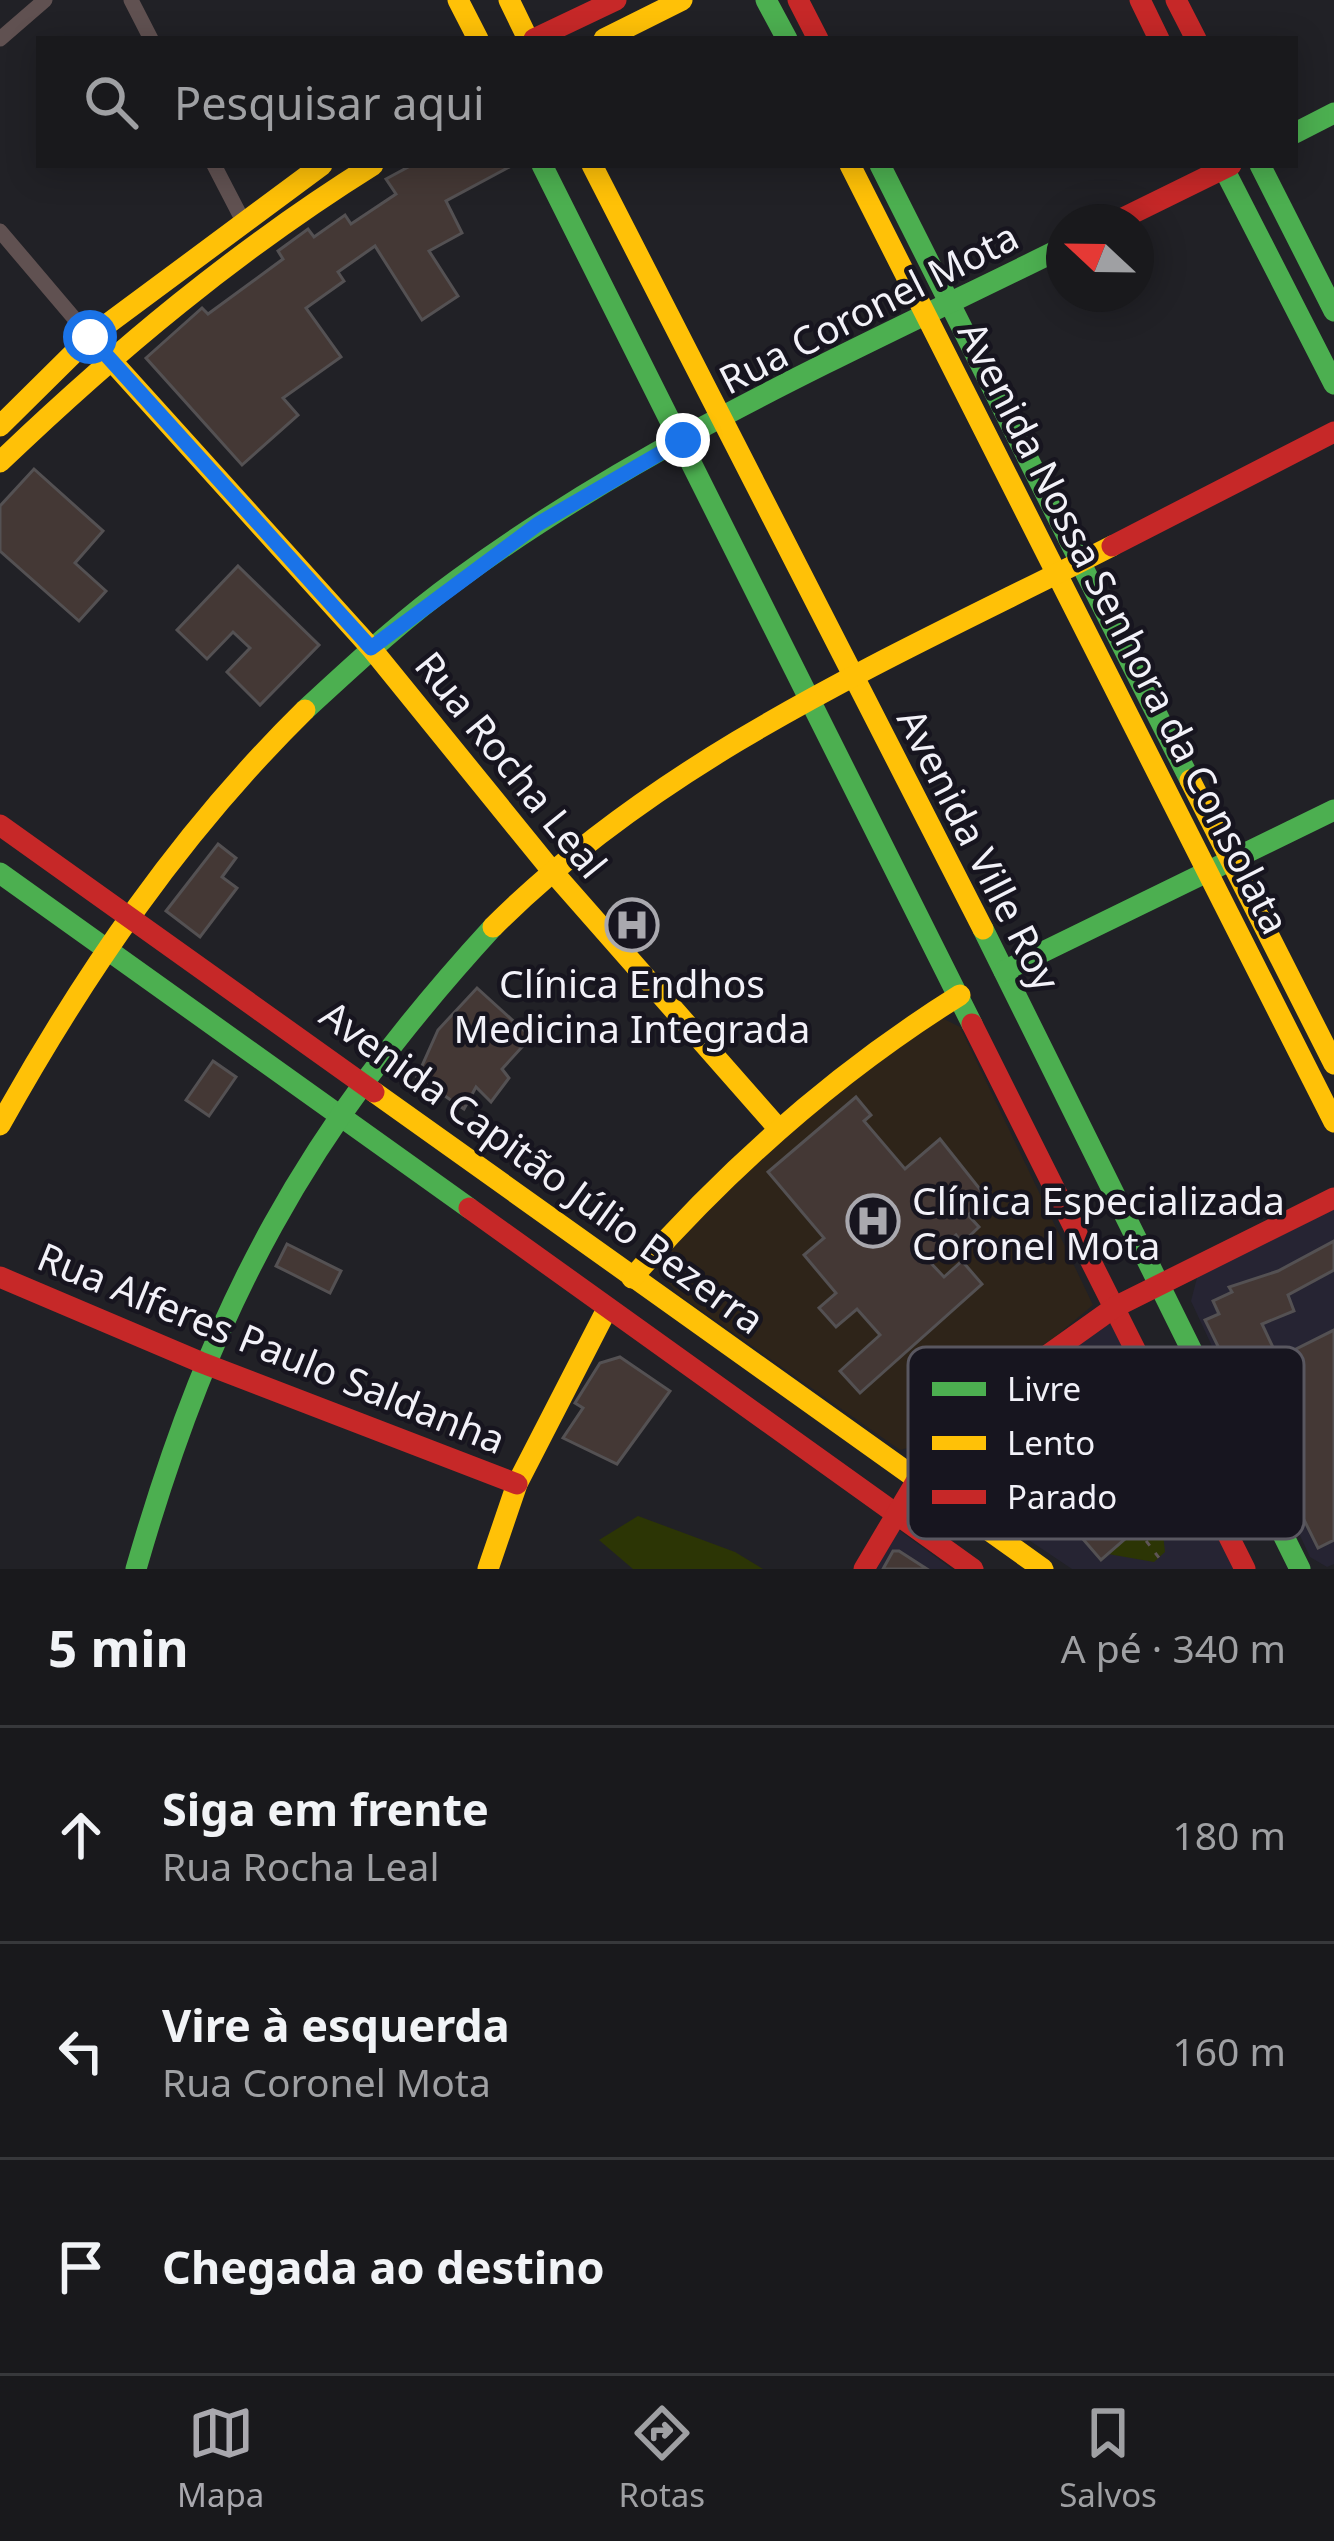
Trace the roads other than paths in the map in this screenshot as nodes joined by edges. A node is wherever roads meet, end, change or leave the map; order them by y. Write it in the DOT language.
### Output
graph roads {
  1 [pos="45,0"];
  2 [pos="131,0"];
  3 [pos="458,0"];
  4 [pos="508,0"];
  5 [pos="616,0"];
  6 [pos="682,0"];
  7 [pos="766,0"];
  8 [pos="798,0"];
  9 [pos="1140,0"];
  10 [pos="1176,0"];
  11 [pos="149,36"];
  12 [pos="476,36"];
  13 [pos="529,36"];
  14 [pos="538,36"];
  15 [pos="610,36"];
  16 [pos="785,36"];
  17 [pos="816,36"];
  18 [pos="1158,36"];
  19 [pos="1194,36"];
  20 [pos="0,39"];
  21 [pos="1334,113"];
  22 [pos="1298,131"];
  23 [pos="216,168"];
  24 [pos="318,168"];
  25 [pos="368,168"];
  26 [pos="544,168"];
  27 [pos="594,168"];
  28 [pos="852,168"];
  29 [pos="882,168"];
  30 [pos="1221,168"];
  31 [pos="1226,168"];
  32 [pos="1262,168"];
  33 [pos="1150,204"];
  34 [pos="242,219"];
  35 [pos="0,231"];
  36 [pos="1046,256"];
  37 [pos="950,304"];
  38 [pos="1334,311"];
  39 [pos="927,316"];
  40 [pos="90,337"];
  41 [pos="106,358"];
  42 [pos="1334,384"];
  43 [pos="721,422"];
  44 [pos="0,426"];
  45 [pos="1334,432"];
  46 [pos="683,440"];
  47 [pos="0,462"];
  48 [pos="1078,562"];
  49 [pos="1055,575"];
  50 [pos="371,648"];
  51 [pos="851,679"];
  52 [pos="807,699"];
  53 [pos="1334,810"];
  54 [pos="0,825"];
  55 [pos="1231,862"];
  56 [pos="552,871"];
  57 [pos="1209,872"];
  58 [pos="0,873"];
  59 [pos="127,914"];
  60 [pos="104,945"];
  61 [pos="1004,971"];
  62 [pos="960,995"];
  63 [pos="1334,1064"];
  64 [pos="363,1081"];
  65 [pos="338,1113"];
  66 [pos="1334,1122"];
  67 [pos="0,1125"];
  68 [pos="777,1127"];
  69 [pos="1334,1198"];
  70 [pos="0,1276"];
  71 [pos="632,1278"];
  72 [pos="1158,1283"];
  73 [pos="1114,1307"];
  74 [pos="607,1309"];
  75 [pos="1058,1347"];
  76 [pos="1134,1347"];
  77 [pos="1190,1347"];
  78 [pos="200,1362"];
  79 [pos="908,1472"];
  80 [pos="517,1484"];
  81 [pos="908,1491"];
  82 [pos="895,1513"];
  83 [pos="908,1522"];
  84 [pos="931,1539"];
  85 [pos="1000,1539"];
  86 [pos="1230,1539"];
  87 [pos="1285,1539"];
  88 [pos="136,1569"];
  89 [pos="488,1569"];
  90 [pos="864,1569"];
  91 [pos="973,1569"];
  92 [pos="1042,1569"];
  93 [pos="1245,1569"];
  94 [pos="1300,1569"];
  1 -- 20 [label="street"];
  2 -- 11 [label="street"];
  3 -- 12 [label="main road"];
  4 -- 13 [label="main road"];
  5 -- 14 [label="main road"];
  6 -- 15 [label="main road"];
  7 -- 16 [label="main road"];
  8 -- 17 [label="main road"];
  9 -- 18 [label="main road"];
  10 -- 19 [label="main road"];
  21 -- 22 [label="main road"];
  23 -- 34 [label="street"];
  24 -- 34 [label="main road"];
  25 -- 41 [label="main road"];
  26 -- 46 [label="main road"];
  27 -- 43 [label="main road, Avenida Ville Roy"];
  28 -- 39 [label="main road, Avenida Nossa Senhora da Consolata"];
  29 -- 37 [label="main road, Avenida Nossa Senhora da Consolata"];
  30 -- 33 [label="main road"];
  31 -- 42 [label="main road"];
  32 -- 38 [label="main road"];
  34 -- 40 [label="main road"];
  35 -- 40 [label="street, Rua Rocha Leal"];
  36 -- 37 [label="main road, Rua Coronel Mota"];
  37 -- 39 [label="main road, Rua Coronel Mota"];
  37 -- 48 [label="main road, Avenida Nossa Senhora da Consolata"];
  39 -- 43 [label="main road, Rua Coronel Mota"];
  39 -- 49 [label="main road, Avenida Nossa Senhora da Consolata"];
  40 -- 41 [label="main road, Rua Rocha Leal"];
  40 -- 44 [label="main road"];
  41 -- 47 [label="main road"];
  41 -- 50 [label="main road, Rua Rocha Leal"];
  43 -- 46 [label="main road, Rua Coronel Mota"];
  43 -- 51 [label="main road, Avenida Ville Roy"];
  45 -- 48 [label="main road"];
  46 -- 50 [label="main road, Rua Coronel Mota"];
  46 -- 52 [label="main road"];
  48 -- 49 [label="main road"];
  48 -- 55 [label="main road, Avenida Nossa Senhora da Consolata"];
  49 -- 51 [label="main road"];
  49 -- 57 [label="main road, Avenida Nossa Senhora da Consolata"];
  50 -- 56 [label="main road, Rua Rocha Leal"];
  50 -- 59 [label="main road, Rua Coronel Mota"];
  51 -- 52 [label="main road"];
  51 -- 61 [label="main road, Avenida Ville Roy"];
  52 -- 56 [label="main road"];
  52 -- 62 [label="main road"];
  53 -- 55 [label="main road"];
  54 -- 59 [label="main road, Avenida Capitão Júlio Bezerra"];
  55 -- 57 [label="main road"];
  55 -- 63 [label="main road, Avenida Nossa Senhora da Consolata"];
  56 -- 64 [label="main road"];
  56 -- 68 [label="main road, Rua Rocha Leal"];
  57 -- 61 [label="main road"];
  57 -- 66 [label="main road, Avenida Nossa Senhora da Consolata"];
  58 -- 60 [label="main road, Avenida Capitão Júlio Bezerra"];
  59 -- 60 [label="main road, Rua Coronel Mota"];
  59 -- 64 [label="main road, Avenida Capitão Júlio Bezerra"];
  60 -- 65 [label="main road, Avenida Capitão Júlio Bezerra"];
  60 -- 67 [label="main road, Rua Coronel Mota"];
  61 -- 72 [label="main road, Avenida Ville Roy"];
  62 -- 68 [label="main road"];
  62 -- 73 [label="main road"];
  64 -- 65 [label="main road"];
  64 -- 71 [label="main road, Avenida Capitão Júlio Bezerra"];
  65 -- 74 [label="main road, Avenida Capitão Júlio Bezerra"];
  65 -- 78 [label="main road"];
  68 -- 71 [label="main road"];
  69 -- 72 [label="main road"];
  70 -- 78 [label="main road, Rua Alferes Paulo Saldanha"];
  71 -- 79 [label="main road, Avenida Capitão Júlio Bezerra"];
  72 -- 73 [label="main road"];
  72 -- 77 [label="main road, Avenida Ville Roy"];
  73 -- 75 [label="main road"];
  73 -- 76 [label="main road"];
  74 -- 80 [label="main road"];
  74 -- 82 [label="main road, Avenida Capitão Júlio Bezerra"];
  78 -- 80 [label="main road, Rua Alferes Paulo Saldanha"];
  78 -- 88 [label="main road"];
  80 -- 89 [label="main road"];
  81 -- 82 [label="main road"];
  82 -- 83 [label="main road, Avenida Capitão Júlio Bezerra"];
  82 -- 90 [label="main road"];
  84 -- 91 [label="main road, Avenida Capitão Júlio Bezerra"];
  85 -- 92 [label="main road, Avenida Capitão Júlio Bezerra"];
  86 -- 93 [label="main road"];
  87 -- 94 [label="main road, Avenida Ville Roy"];
}
